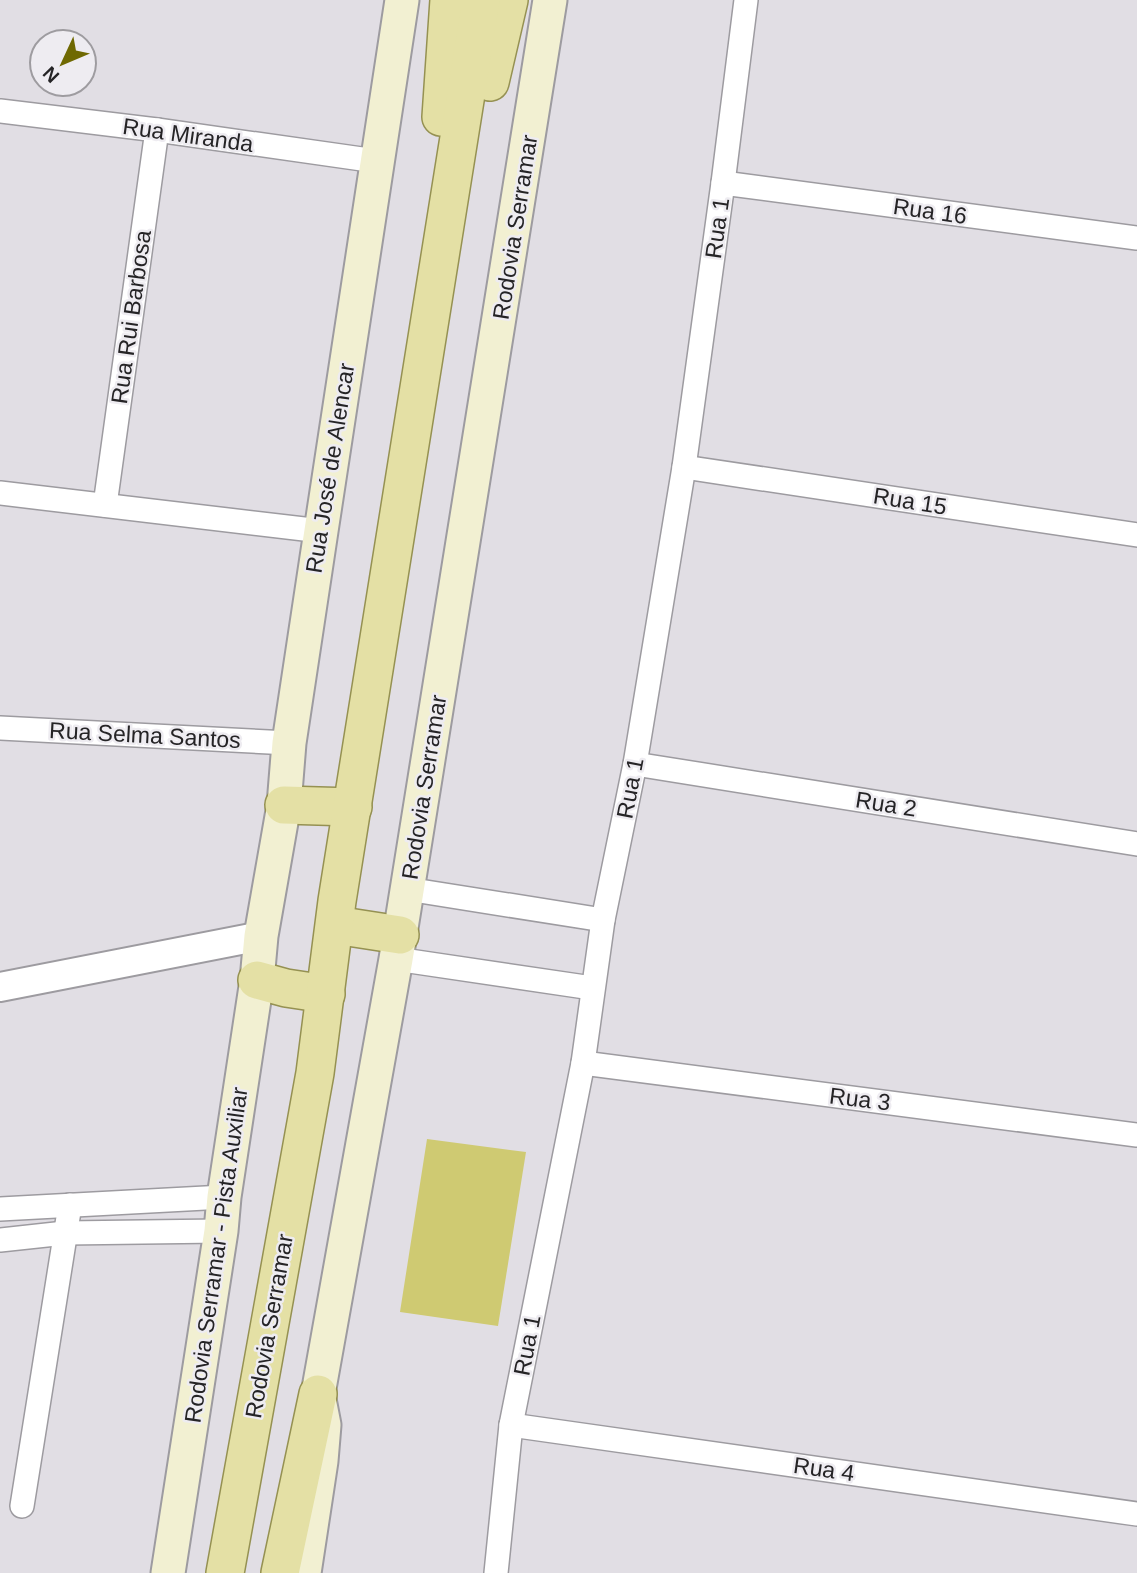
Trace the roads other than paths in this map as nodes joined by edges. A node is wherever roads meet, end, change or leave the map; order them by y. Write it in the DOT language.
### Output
graph roads {
  1 [pos="402,0"];
  2 [pos="449,0"];
  3 [pos="481,0"];
  4 [pos="509,0"];
  5 [pos="550,0"];
  6 [pos="746,0"];
  7 [pos="0,111"];
  8 [pos="157,130"];
  9 [pos="376,161"];
  10 [pos="723,183"];
  11 [pos="450,202"];
  12 [pos="1137,238"];
  13 [pos="684,467"];
  14 [pos="0,493"];
  15 [pos="105,505"];
  16 [pos="321,531"];
  17 [pos="1137,535"];
  18 [pos="0,728"];
  19 [pos="289,743"];
  20 [pos="635,764"];
  21 [pos="284,805"];
  22 [pos="353,807"];
  23 [pos="1137,844"];
  24 [pos="407,889"];
  25 [pos="603,920"];
  26 [pos="335,925"];
  27 [pos="261,936"];
  28 [pos="398,947"];
  29 [pos="257,980"];
  30 [pos="0,988"];
  31 [pos="592,988"];
  32 [pos="326,994"];
  33 [pos="583,1063"];
  34 [pos="1137,1135"];
  35 [pos="224,1196"];
  36 [pos="70,1205"];
  37 [pos="0,1209"];
  38 [pos="221,1231"];
  39 [pos="65,1233"];
  40 [pos="0,1240"];
  41 [pos="318,1394"];
  42 [pos="511,1425"];
  43 [pos="22,1506"];
  44 [pos="1137,1514"];
  45 [pos="168,1573"];
  46 [pos="225,1573"];
  47 [pos="281,1573"];
  48 [pos="304,1573"];
  49 [pos="496,1573"];
  1 -- 9 [label="main road, Rua José de Alencar"];
  2 -- 11 [label="main road"];
  3 -- 11 [label="main road, Rodovia Serramar"];
  4 -- 11 [label="main road"];
  5 -- 24 [label="main road, Rodovia Serramar"];
  6 -- 10 [label="street, Rua 1"];
  7 -- 8 [label="street, Rua Miranda"];
  8 -- 9 [label="street, Rua Miranda"];
  8 -- 15 [label="street, Rua Rui Barbosa"];
  9 -- 16 [label="main road, Rua José de Alencar"];
  10 -- 12 [label="street, Rua 16"];
  10 -- 13 [label="street, Rua 1"];
  11 -- 22 [label="main road, Rodovia Serramar"];
  13 -- 17 [label="street, Rua 15"];
  13 -- 20 [label="street, Rua 1"];
  14 -- 15 [label="street"];
  15 -- 16 [label="street"];
  16 -- 19 [label="main road, Rua José de Alencar"];
  18 -- 19 [label="street, Rua Selma Santos"];
  19 -- 21 [label="main road, Rua José de Alencar"];
  20 -- 23 [label="street, Rua 2"];
  20 -- 25 [label="street, Rua 1"];
  21 -- 22 [label="main road"];
  21 -- 27 [label="main road, Rua José de Alencar"];
  22 -- 26 [label="main road, Rodovia Serramar"];
  24 -- 25 [label="street"];
  24 -- 28 [label="main road, Rodovia Serramar"];
  25 -- 31 [label="street, Rua 1"];
  26 -- 28 [label="main road"];
  26 -- 32 [label="main road, Rodovia Serramar"];
  27 -- 29 [label="main road, Rodovia Serramar - Pista Auxiliar"];
  27 -- 30 [label="street"];
  28 -- 31 [label="street"];
  28 -- 41 [label="main road, Rodovia Serramar"];
  29 -- 32 [label="main road"];
  29 -- 35 [label="main road, Rodovia Serramar - Pista Auxiliar"];
  31 -- 33 [label="street, Rua 1"];
  32 -- 46 [label="main road, Rodovia Serramar"];
  33 -- 34 [label="street, Rua 3"];
  33 -- 42 [label="street, Rua 1"];
  35 -- 36 [label="street"];
  35 -- 38 [label="main road, Rodovia Serramar - Pista Auxiliar"];
  36 -- 37 [label="street"];
  36 -- 39 [label="street"];
  38 -- 39 [label="street"];
  38 -- 45 [label="main road, Rodovia Serramar - Pista Auxiliar"];
  39 -- 40 [label="street"];
  39 -- 43 [label="street"];
  41 -- 47 [label="main road"];
  41 -- 48 [label="main road, Rodovia Serramar"];
  42 -- 44 [label="street, Rua 4"];
  42 -- 49 [label="street, Rua 1"];
}
